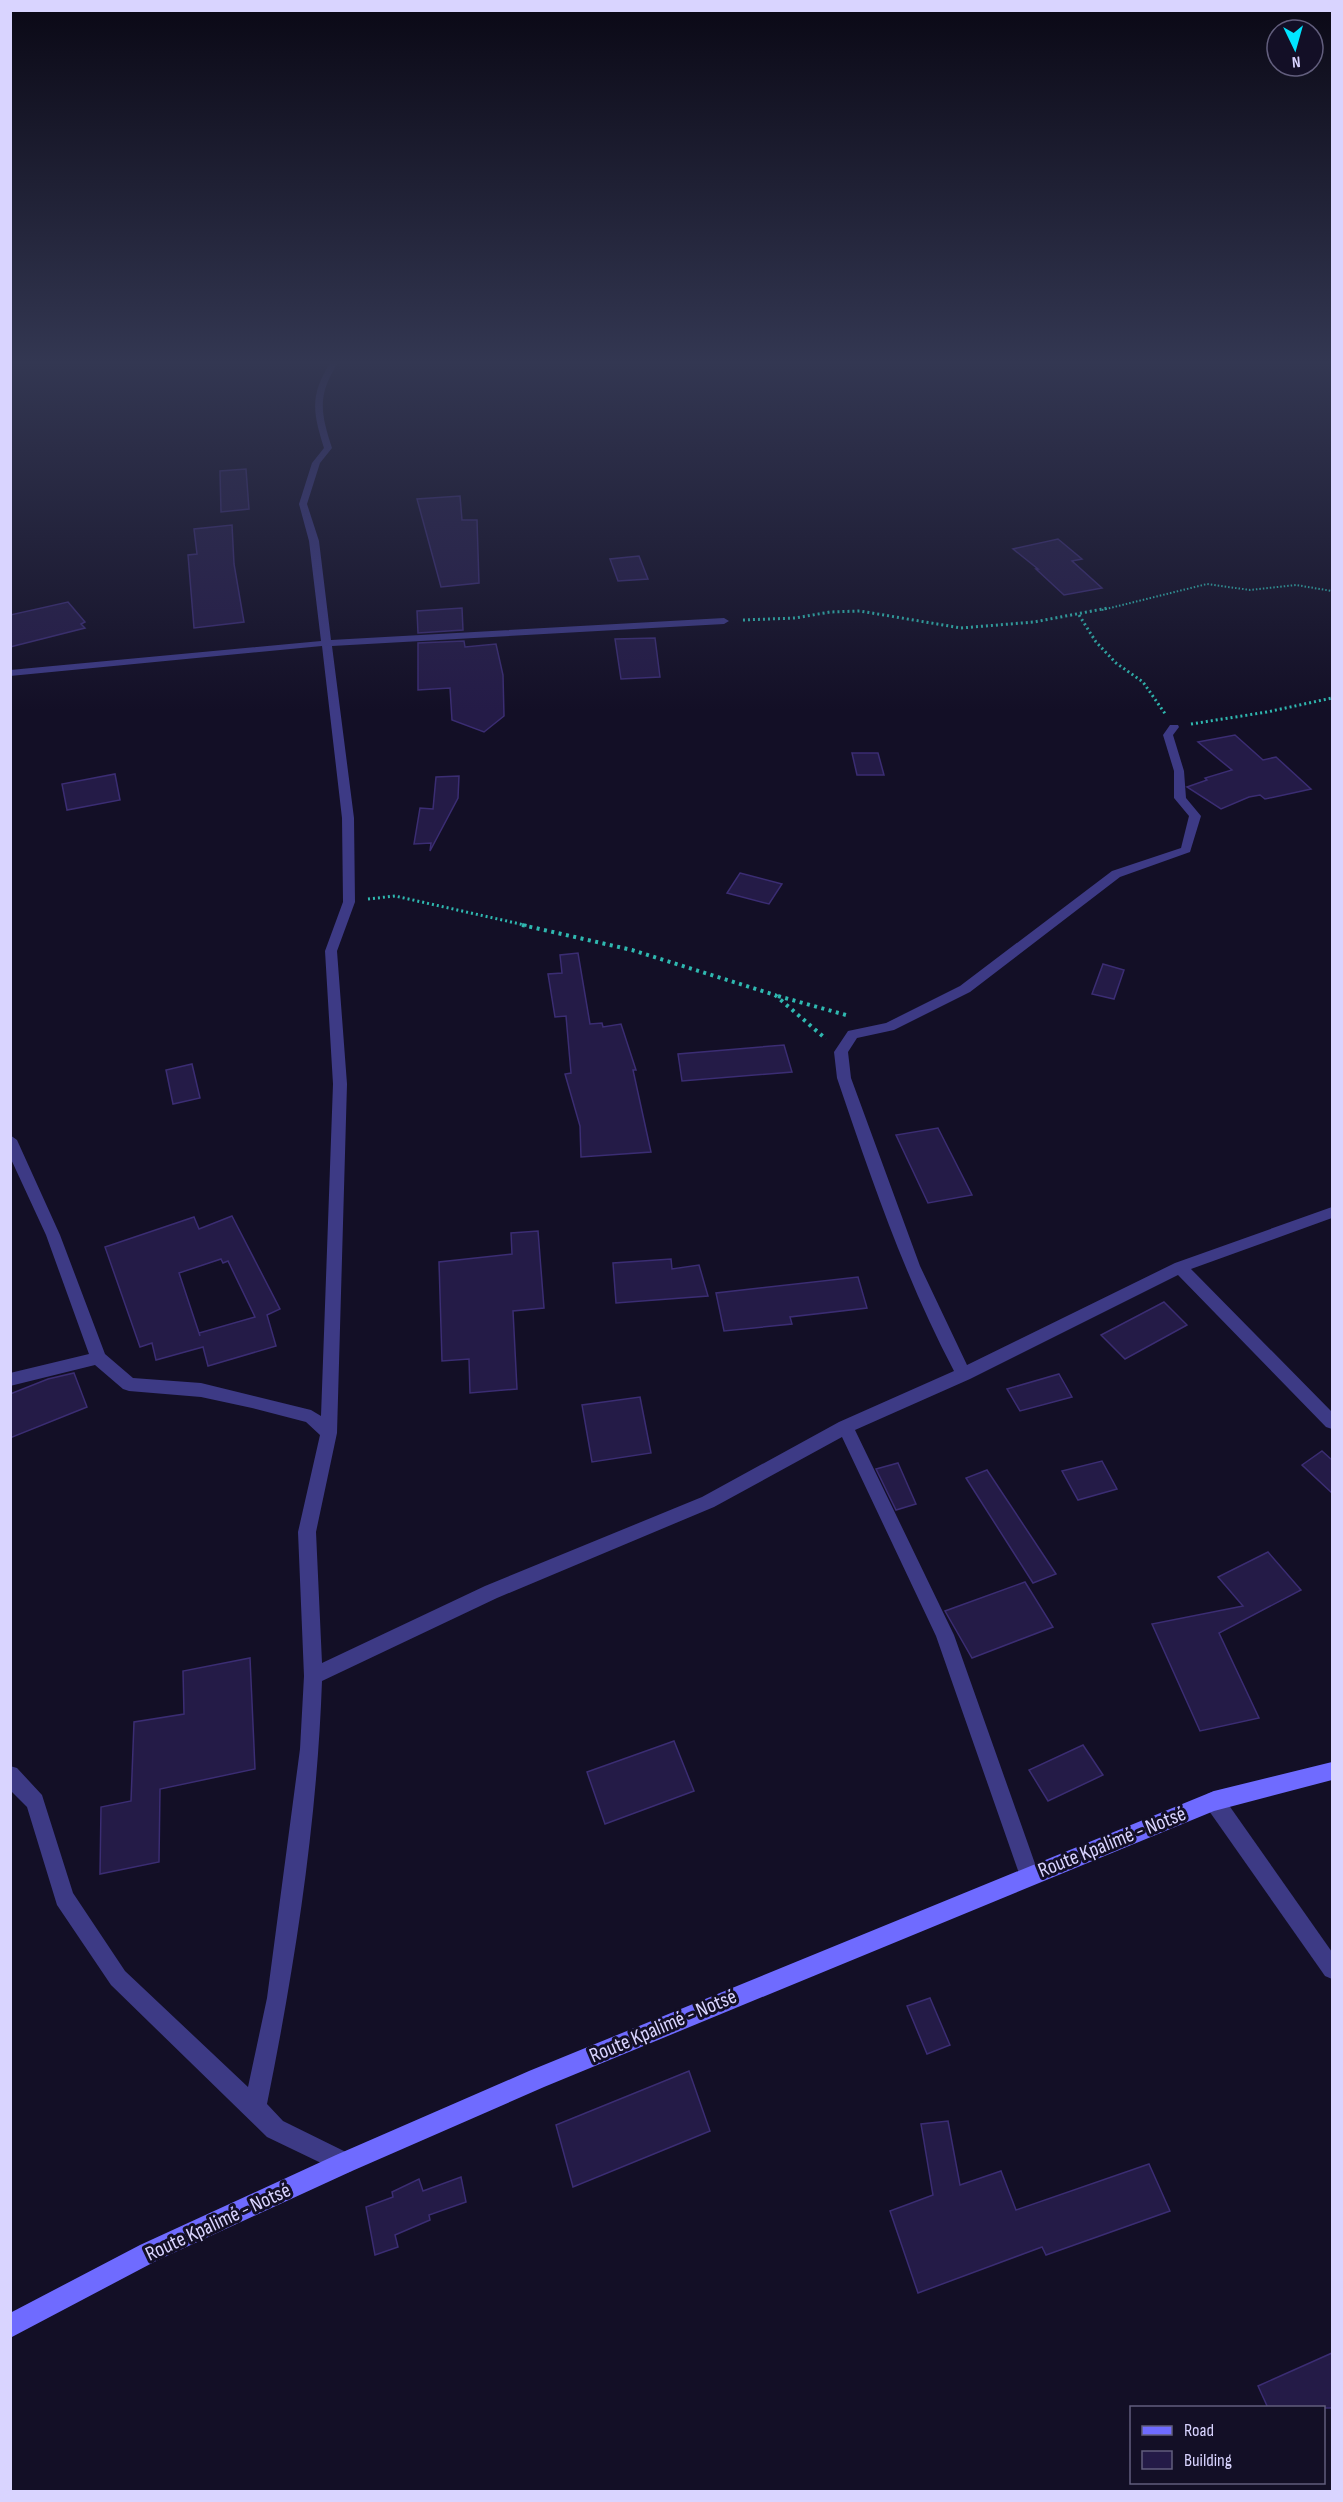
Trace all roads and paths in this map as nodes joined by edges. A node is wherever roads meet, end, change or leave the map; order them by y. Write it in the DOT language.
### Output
graph roads {
  1 [pos="312,477"];
  2 [pos="1332,591"];
  3 [pos="1079,615"];
  4 [pos="724,621"];
  5 [pos="327,643"];
  6 [pos="10,673"];
  7 [pos="1332,698"];
  8 [pos="1174,727"];
  9 [pos="349,902"];
  10 [pos="775,995"];
  11 [pos="889,1027"];
  12 [pos="841,1052"];
  13 [pos="10,1140"];
  14 [pos="1332,1212"];
  15 [pos="1180,1267"];
  16 [pos="98,1358"];
  17 [pos="964,1374"];
  18 [pos="10,1380"];
  19 [pos="1332,1422"];
  20 [pos="845,1427"];
  21 [pos="329,1433"];
  22 [pos="313,1676"];
  23 [pos="1332,1771"];
  24 [pos="10,1775"];
  25 [pos="1214,1801"];
  26 [pos="1029,1875"];
  27 [pos="1332,1969"];
  28 [pos="255,2108"];
  29 [pos="344,2163"];
  30 [pos="10,2326"];
  1 -- 5 [label="street"];
  2 -- 3 [label="path"];
  3 -- 4 [label="path"];
  3 -- 8 [label="path"];
  4 -- 5 [label="street"];
  5 -- 6 [label="street"];
  5 -- 9 [label="street"];
  7 -- 8 [label="path"];
  8 -- 11 [label="street"];
  9 -- 10 [label="path"];
  9 -- 21 [label="street"];
  10 -- 11 [label="path"];
  10 -- 12 [label="path"];
  11 -- 12 [label="street"];
  12 -- 17 [label="street"];
  13 -- 16 [label="street"];
  14 -- 15 [label="street"];
  15 -- 17 [label="street"];
  15 -- 19 [label="street"];
  16 -- 18 [label="street"];
  16 -- 21 [label="street"];
  17 -- 20 [label="street"];
  20 -- 22 [label="street"];
  20 -- 26 [label="street"];
  21 -- 22 [label="street"];
  22 -- 28 [label="street"];
  23 -- 25 [label="main road, Route Kpalimé - Notsé"];
  24 -- 28 [label="street"];
  25 -- 26 [label="main road, Route Kpalimé - Notsé"];
  25 -- 27 [label="street"];
  26 -- 29 [label="main road, Route Kpalimé - Notsé"];
  28 -- 29 [label="street"];
  29 -- 30 [label="main road, Route Kpalimé - Notsé"];
}
